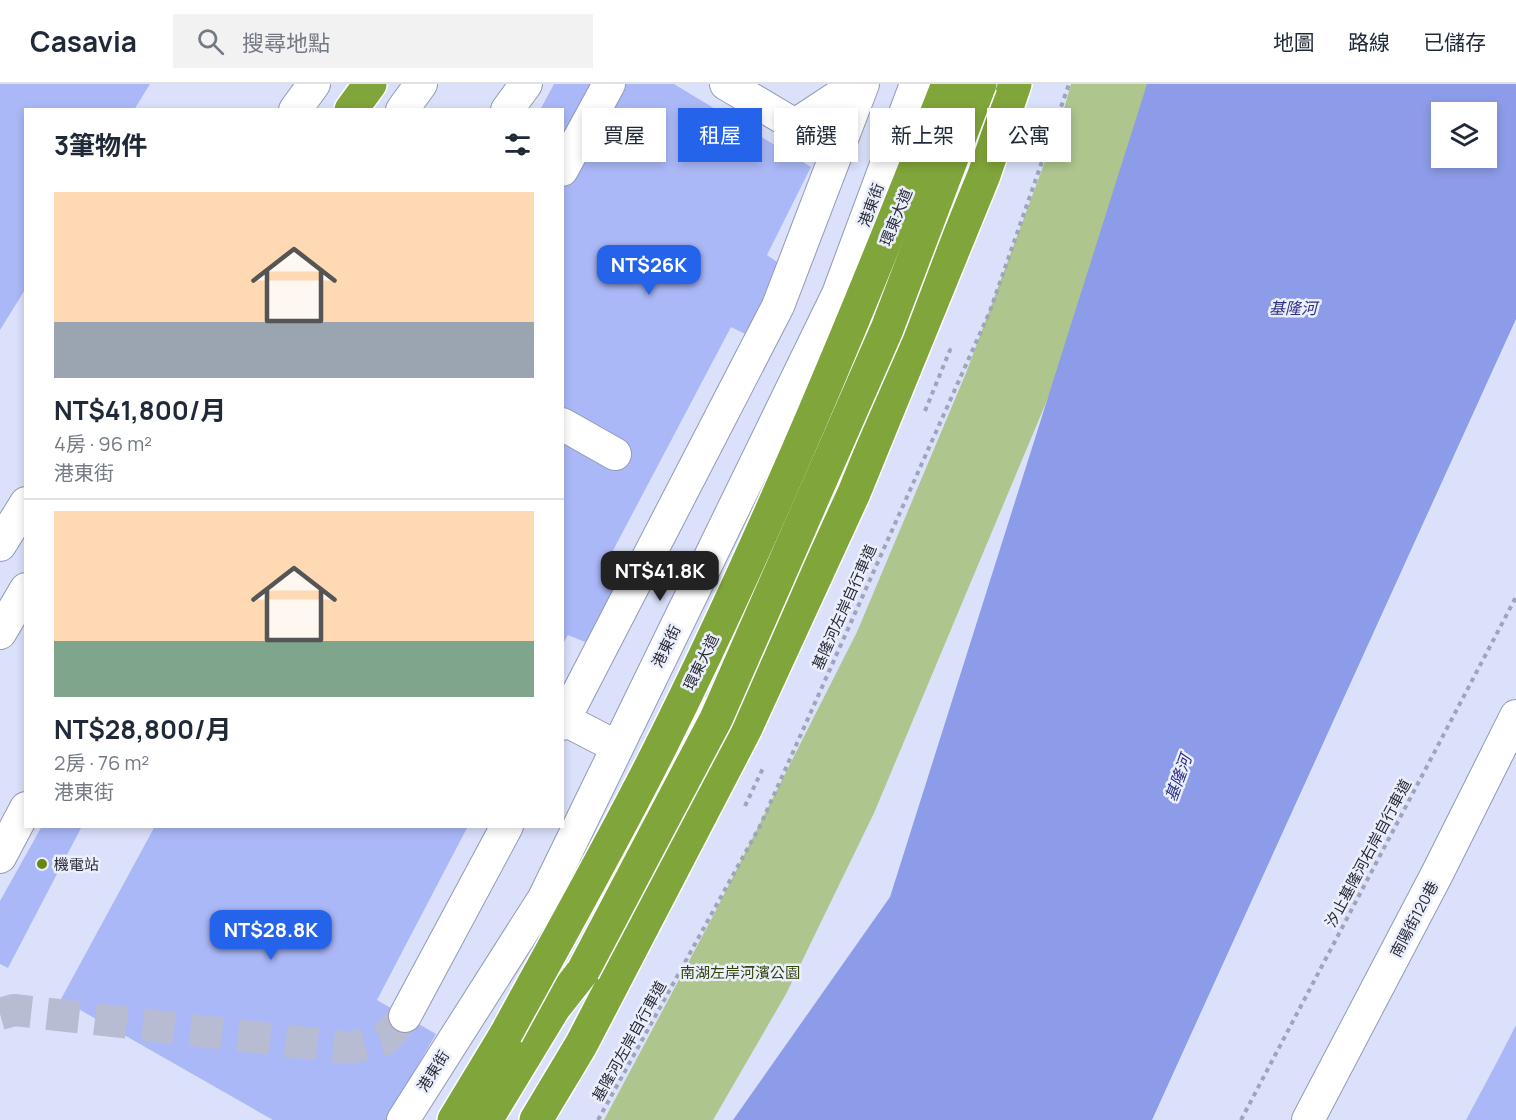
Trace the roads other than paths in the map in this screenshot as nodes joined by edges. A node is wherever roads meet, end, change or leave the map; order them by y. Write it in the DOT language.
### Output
graph roads {
  1 [pos="314,84"];
  2 [pos="370,84"];
  3 [pos="421,84"];
  4 [pos="526,84"];
  5 [pos="609,84"];
  6 [pos="726,84"];
  7 [pos="824,84"];
  8 [pos="847,84"];
  9 [pos="862,84"];
  10 [pos="916,84"];
  11 [pos="948,84"];
  12 [pos="980,84"];
  13 [pos="996,84"];
  14 [pos="1015,84"];
  15 [pos="296,108"];
  16 [pos="352,108"];
  17 [pos="403,108"];
  18 [pos="508,108"];
  19 [pos="800,108"];
  20 [pos="810,108"];
  21 [pos="774,110"];
  22 [pos="564,166"];
  23 [pos="564,425"];
  24 [pos="615,454"];
  25 [pos="24,506"];
  26 [pos="0,545"];
  27 [pos="24,593"];
  28 [pos="0,633"];
  29 [pos="1516,716"];
  30 [pos="564,722"];
  31 [pos="617,747"];
  32 [pos="24,811"];
  33 [pos="506,828"];
  34 [pos="0,857"];
  35 [pos="544,898"];
  36 [pos="583,971"];
  37 [pos="405,1016"];
  38 [pos="403,1120"];
  39 [pos="454,1120"];
  40 [pos="486,1120"];
  41 [pos="505,1120"];
  42 [pos="536,1120"];
  43 [pos="1308,1120"];
  1 -- 15 [label="street"];
  2 -- 16 [label="highway"];
  3 -- 17 [label="street"];
  4 -- 18 [label="street"];
  5 -- 22 [label="street"];
  6 -- 21 [label="street"];
  7 -- 19 [label="street"];
  8 -- 20 [label="street"];
  9 -- 30 [label="street"];
  10 -- 31 [label="street, 港東街"];
  11 -- 39 [label="highway, 環東大道, bridge"];
  12 -- 36 [label="highway, bridge"];
  13 -- 35 [label="street"];
  14 -- 42 [label="highway"];
  23 -- 24 [label="street"];
  25 -- 26 [label="street"];
  27 -- 28 [label="street"];
  29 -- 43 [label="street, 南陽街120巷"];
  30 -- 31 [label="street"];
  31 -- 35 [label="street, 港東街"];
  32 -- 34 [label="street"];
  33 -- 37 [label="street"];
  35 -- 38 [label="street, 港東街"];
  36 -- 40 [label="highway"];
  36 -- 41 [label="highway"];
}
